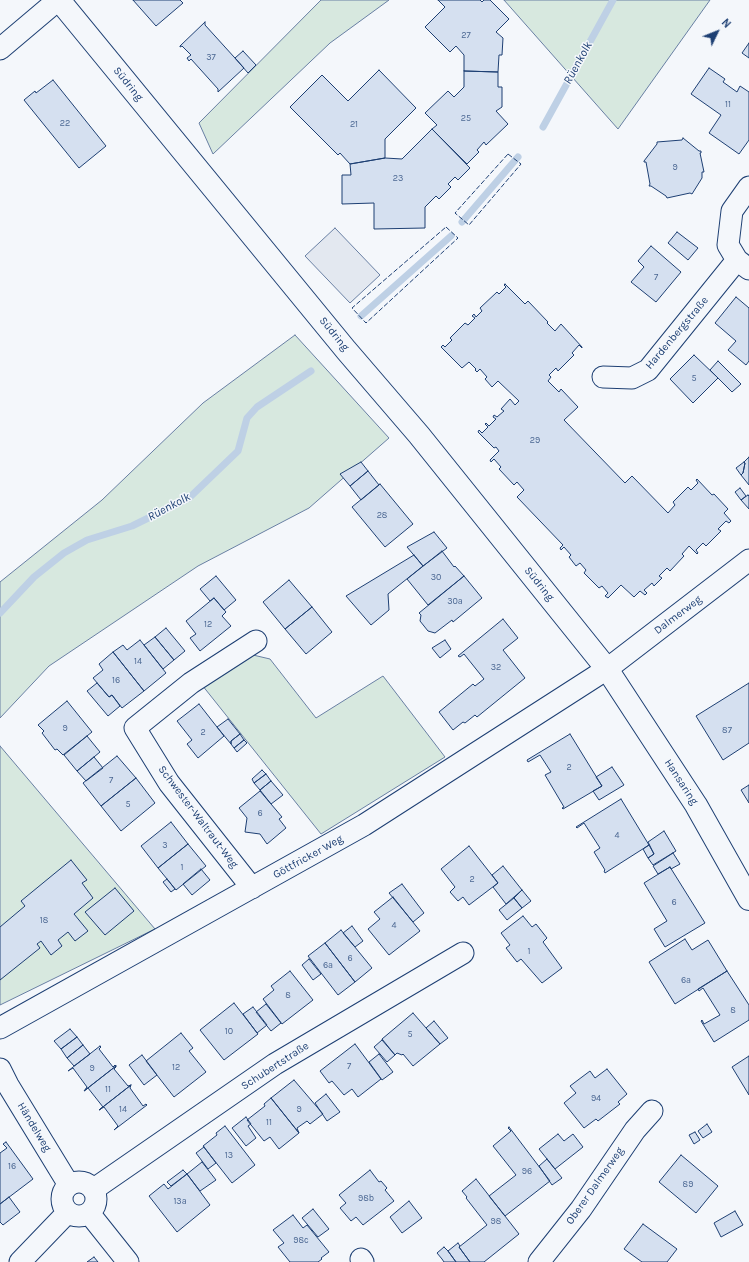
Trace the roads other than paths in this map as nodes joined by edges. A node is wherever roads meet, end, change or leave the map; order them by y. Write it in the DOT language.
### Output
graph roads {
  1 [pos="58,0"];
  2 [pos="0,49"];
  3 [pos="749,187"];
  4 [pos="738,258"];
  5 [pos="603,377"];
  6 [pos="749,560"];
  7 [pos="256,641"];
  8 [pos="607,669"];
  9 [pos="252,888"];
  10 [pos="749,899"];
  11 [pos="463,953"];
  12 [pos="0,1028"];
  13 [pos="0,1069"];
  14 [pos="652,1111"];
  15 [pos="69,1185"];
  16 [pos="94,1189"];
  17 [pos="68,1212"];
  18 [pos="89,1214"];
  19 [pos="20,1262"];
  20 [pos="128,1262"];
  21 [pos="539,1262"];
  1 -- 2 [label="street"];
  1 -- 8 [label="street, Südring"];
  3 -- 4 [label="street, Hardenbergstraße"];
  4 -- 5 [label="street, Hardenbergstraße"];
  6 -- 8 [label="street, Dalmerweg"];
  7 -- 9 [label="street, Schwester-Waltraut-Weg"];
  8 -- 9 [label="street, Göttfricker Weg"];
  8 -- 10 [label="street, Hansaring"];
  9 -- 12 [label="street, Göttfricker Weg"];
  11 -- 16 [label="street, Schubertstraße"];
  13 -- 15 [label="street, Händelweg"];
  14 -- 21 [label="street, Oberer Dalmerweg"];
  15 -- 16 [label="street"];
  15 -- 17 [label="street"];
  16 -- 18 [label="street"];
  17 -- 18 [label="street"];
  17 -- 19 [label="street"];
  18 -- 20 [label="street"];
}
